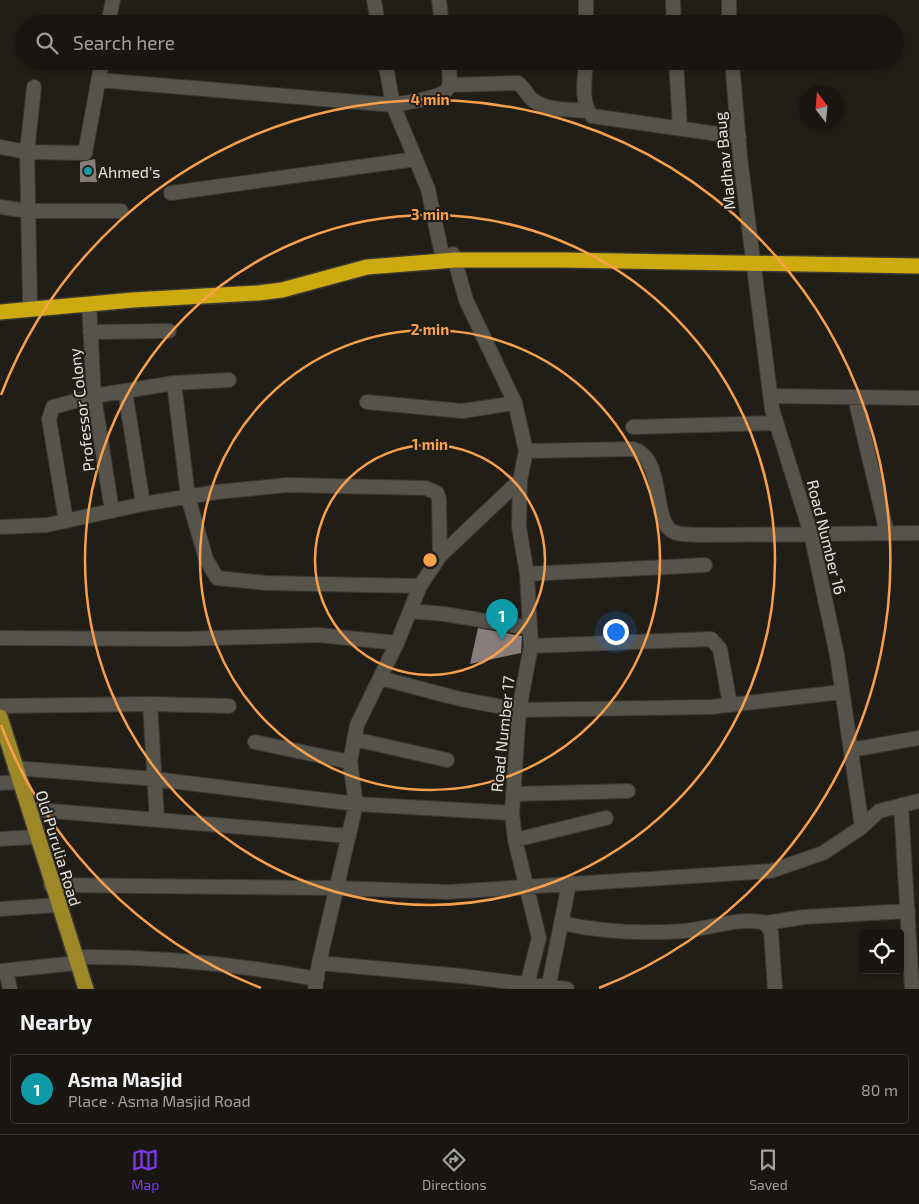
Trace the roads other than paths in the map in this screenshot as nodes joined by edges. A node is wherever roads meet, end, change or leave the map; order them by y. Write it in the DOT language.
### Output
graph roads {
  1 [pos="113,0"];
  2 [pos="374,0"];
  3 [pos="439,0"];
  4 [pos="586,0"];
  5 [pos="673,0"];
  6 [pos="729,0"];
  7 [pos="110,15"];
  8 [pos="376,15"];
  9 [pos="441,15"];
  10 [pos="586,15"];
  11 [pos="674,15"];
  12 [pos="729,15"];
  13 [pos="100,70"];
  14 [pos="387,70"];
  15 [pos="449,70"];
  16 [pos="586,70"];
  17 [pos="677,70"];
  18 [pos="733,70"];
  19 [pos="98,80"];
  20 [pos="450,85"];
  21 [pos="34,87"];
  22 [pos="394,105"];
  23 [pos="587,111"];
  24 [pos="680,127"];
  25 [pos="739,136"];
  26 [pos="0,147"];
  27 [pos="27,152"];
  28 [pos="416,159"];
  29 [pos="171,193"];
  30 [pos="0,207"];
  31 [pos="29,211"];
  32 [pos="121,211"];
  33 [pos="450,256"];
  34 [pos="919,258"];
  35 [pos="753,260"];
  36 [pos="919,266"];
  37 [pos="30,301"];
  38 [pos="0,304"];
  39 [pos="88,304"];
  40 [pos="0,312"];
  41 [pos="169,331"];
  42 [pos="90,332"];
  43 [pos="228,380"];
  44 [pos="174,383"];
  45 [pos="124,392"];
  46 [pos="94,396"];
  47 [pos="770,396"];
  48 [pos="855,398"];
  49 [pos="919,398"];
  50 [pos="367,402"];
  51 [pos="515,403"];
  52 [pos="776,423"];
  53 [pos="633,426"];
  54 [pos="526,451"];
  55 [pos="520,480"];
  56 [pos="188,497"];
  57 [pos="143,504"];
  58 [pos="112,511"];
  59 [pos="66,521"];
  60 [pos="0,527"];
  61 [pos="887,533"];
  62 [pos="919,533"];
  63 [pos="811,534"];
  64 [pos="440,556"];
  65 [pos="705,565"];
  66 [pos="527,574"];
  67 [pos="420,586"];
  68 [pos="410,611"];
  69 [pos="530,628"];
  70 [pos="0,638"];
  71 [pos="397,643"];
  72 [pos="531,646"];
  73 [pos="380,678"];
  74 [pos="842,692"];
  75 [pos="150,704"];
  76 [pos="730,705"];
  77 [pos="0,706"];
  78 [pos="229,706"];
  79 [pos="518,710"];
  80 [pos="0,717"];
  81 [pos="919,738"];
  82 [pos="354,739"];
  83 [pos="255,742"];
  84 [pos="4,743"];
  85 [pos="851,750"];
  86 [pos="447,760"];
  87 [pos="350,762"];
  88 [pos="18,775"];
  89 [pos="155,779"];
  90 [pos="0,784"];
  91 [pos="628,791"];
  92 [pos="513,794"];
  93 [pos="919,801"];
  94 [pos="356,804"];
  95 [pos="901,805"];
  96 [pos="28,808"];
  97 [pos="512,813"];
  98 [pos="606,818"];
  99 [pos="157,820"];
  100 [pos="862,827"];
  101 [pos="348,836"];
  102 [pos="36,837"];
  103 [pos="0,839"];
  104 [pos="515,840"];
  105 [pos="569,884"];
  106 [pos="51,885"];
  107 [pos="526,886"];
  108 [pos="337,888"];
  109 [pos="58,905"];
  110 [pos="0,909"];
  111 [pos="912,917"];
  112 [pos="561,923"];
  113 [pos="766,923"];
  114 [pos="76,960"];
  115 [pos="319,963"];
  116 [pos="3,971"];
  117 [pos="316,984"];
  118 [pos="527,987"];
  119 [pos="549,988"];
  120 [pos="10,989"];
  121 [pos="86,989"];
  122 [pos="567,989"];
  123 [pos="775,989"];
  124 [pos="912,989"];
  1 -- 7 [label="street"];
  2 -- 8 [label="street"];
  3 -- 9 [label="street"];
  4 -- 10 [label="street"];
  5 -- 11 [label="street"];
  6 -- 12 [label="street"];
  13 -- 19 [label="street"];
  14 -- 22 [label="street, Road Number 17"];
  15 -- 20 [label="street"];
  16 -- 23 [label="street"];
  17 -- 24 [label="street"];
  18 -- 25 [label="street, Madhav Baug"];
  19 -- 22 [label="street"];
  19 -- 27 [label="street"];
  20 -- 22 [label="street"];
  20 -- 23 [label="street"];
  21 -- 27 [label="street"];
  22 -- 28 [label="street, Road Number 17"];
  23 -- 24 [label="street"];
  24 -- 25 [label="street"];
  25 -- 35 [label="street, Madhav Baug"];
  26 -- 27 [label="street"];
  27 -- 31 [label="street"];
  28 -- 29 [label="street"];
  28 -- 33 [label="street, Road Number 17"];
  30 -- 31 [label="street"];
  31 -- 32 [label="street"];
  31 -- 37 [label="street"];
  33 -- 35 [label="highway"];
  33 -- 37 [label="highway"];
  33 -- 39 [label="highway"];
  33 -- 51 [label="street, Road Number 17"];
  34 -- 35 [label="highway"];
  35 -- 36 [label="highway"];
  35 -- 47 [label="street, Road Number 16"];
  37 -- 38 [label="highway"];
  39 -- 40 [label="highway"];
  39 -- 42 [label="street, Professor Colony"];
  41 -- 42 [label="street"];
  42 -- 46 [label="street, Professor Colony"];
  43 -- 44 [label="street"];
  44 -- 45 [label="street"];
  44 -- 56 [label="street"];
  45 -- 46 [label="street"];
  45 -- 57 [label="street"];
  46 -- 58 [label="street, Professor Colony"];
  46 -- 59 [label="street"];
  47 -- 48 [label="street"];
  47 -- 52 [label="street, Road Number 16"];
  48 -- 49 [label="street"];
  48 -- 61 [label="street"];
  50 -- 51 [label="street"];
  51 -- 54 [label="street, Road Number 17"];
  52 -- 53 [label="street"];
  52 -- 63 [label="street, Road Number 16"];
  54 -- 55 [label="street, Road Number 17"];
  54 -- 63 [label="street"];
  55 -- 64 [label="street"];
  55 -- 66 [label="street, Road Number 17"];
  56 -- 57 [label="street"];
  56 -- 64 [label="street"];
  56 -- 67 [label="street"];
  57 -- 58 [label="street"];
  58 -- 59 [label="street"];
  59 -- 60 [label="street"];
  61 -- 62 [label="street"];
  61 -- 63 [label="street"];
  63 -- 74 [label="street, Road Number 16"];
  64 -- 67 [label="street"];
  65 -- 66 [label="street"];
  66 -- 69 [label="street, Road Number 17"];
  67 -- 68 [label="street"];
  68 -- 69 [label="street"];
  68 -- 71 [label="street"];
  69 -- 72 [label="street, Road Number 17"];
  70 -- 71 [label="street"];
  71 -- 73 [label="street"];
  72 -- 76 [label="street"];
  72 -- 79 [label="street, Road Number 17"];
  73 -- 79 [label="street"];
  73 -- 82 [label="street"];
  74 -- 76 [label="street"];
  74 -- 85 [label="street, Road Number 16"];
  75 -- 77 [label="street"];
  75 -- 78 [label="street"];
  75 -- 89 [label="street"];
  76 -- 79 [label="street"];
  79 -- 92 [label="street, Road Number 17"];
  80 -- 84 [label="main road, Old Purulia Road"];
  81 -- 85 [label="street"];
  82 -- 86 [label="street"];
  82 -- 87 [label="street"];
  83 -- 87 [label="street"];
  84 -- 88 [label="main road, Old Purulia Road"];
  85 -- 100 [label="street, Road Number 16"];
  87 -- 94 [label="street"];
  88 -- 89 [label="street"];
  88 -- 90 [label="street"];
  88 -- 96 [label="main road, Old Purulia Road"];
  89 -- 94 [label="street"];
  89 -- 99 [label="street"];
  91 -- 92 [label="street"];
  92 -- 97 [label="street, Road Number 17"];
  93 -- 95 [label="street"];
  94 -- 97 [label="street"];
  94 -- 101 [label="street"];
  95 -- 100 [label="street"];
  95 -- 111 [label="street"];
  96 -- 99 [label="street"];
  96 -- 102 [label="main road, Old Purulia Road"];
  97 -- 104 [label="street, Road Number 17"];
  98 -- 104 [label="street"];
  99 -- 101 [label="street"];
  100 -- 105 [label="street"];
  101 -- 108 [label="street"];
  102 -- 103 [label="street"];
  102 -- 106 [label="main road, Old Purulia Road"];
  104 -- 107 [label="street, Road Number 17"];
  105 -- 107 [label="street"];
  105 -- 112 [label="street"];
  106 -- 108 [label="street"];
  106 -- 109 [label="main road, Old Purulia Road"];
  107 -- 108 [label="street"];
  107 -- 118 [label="street, Road Number 17"];
  108 -- 115 [label="street"];
  109 -- 110 [label="street"];
  109 -- 114 [label="main road, Old Purulia Road"];
  111 -- 113 [label="street"];
  111 -- 124 [label="street"];
  112 -- 113 [label="street"];
  112 -- 119 [label="street"];
  113 -- 123 [label="street"];
  114 -- 116 [label="street"];
  114 -- 117 [label="street"];
  114 -- 121 [label="main road, Old Purulia Road"];
  115 -- 117 [label="street"];
  115 -- 118 [label="street"];
  116 -- 120 [label="street"];
  118 -- 119 [label="street"];
  119 -- 122 [label="street"];
}
